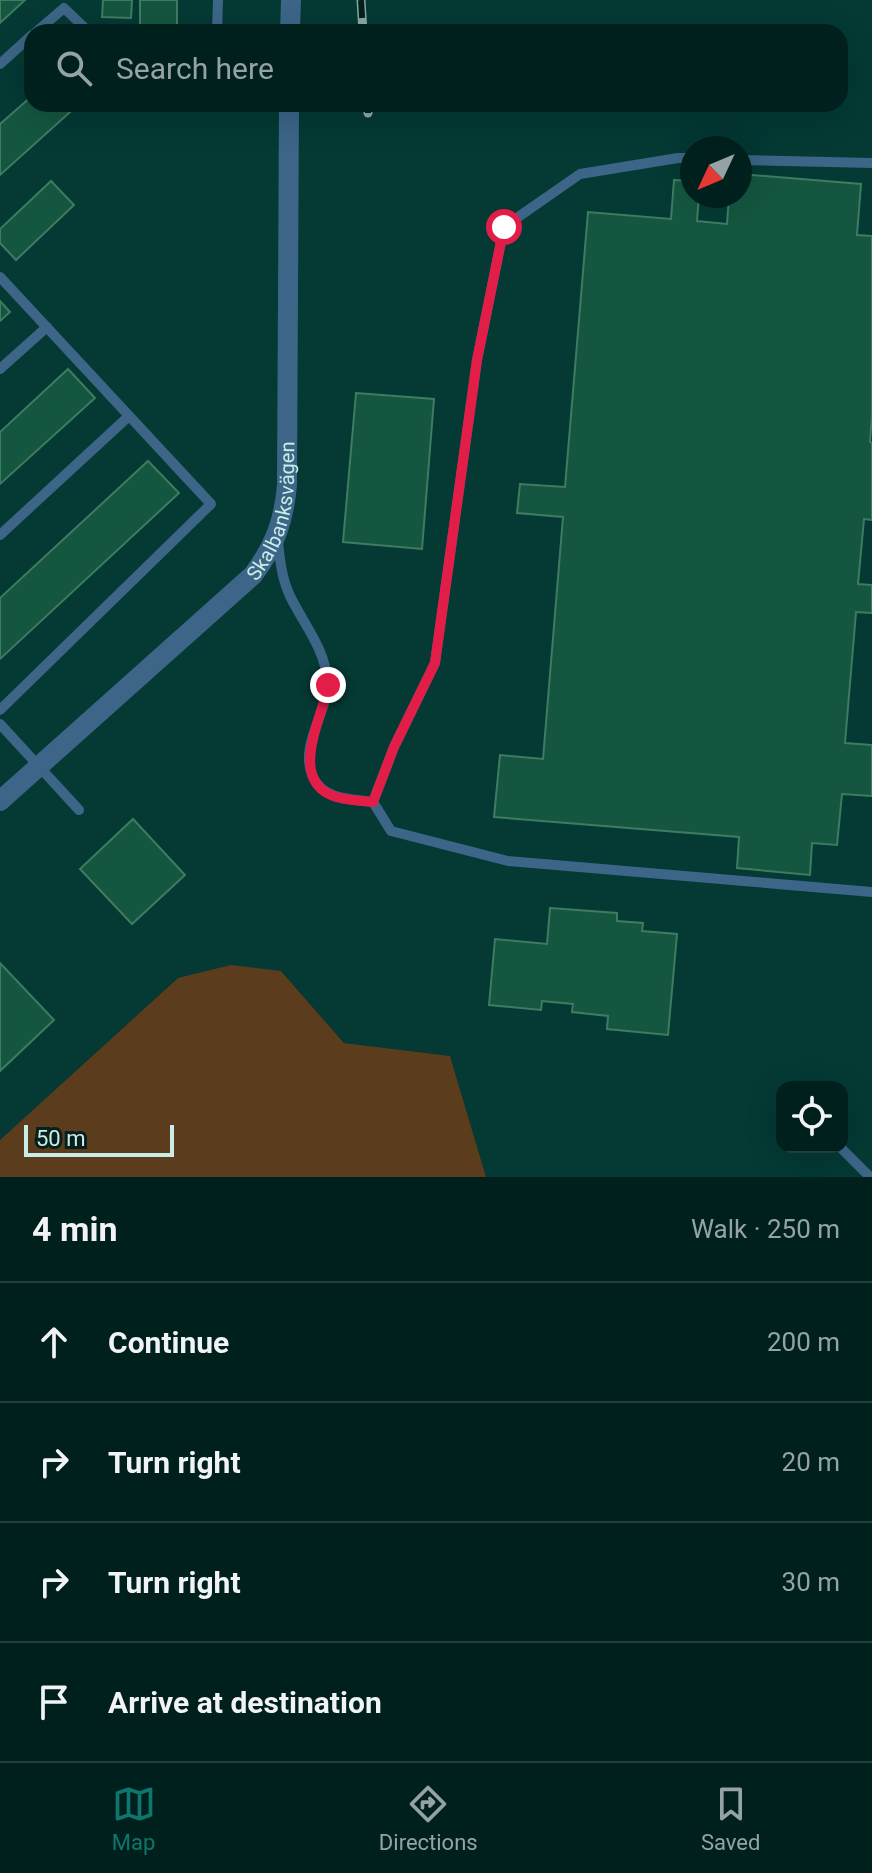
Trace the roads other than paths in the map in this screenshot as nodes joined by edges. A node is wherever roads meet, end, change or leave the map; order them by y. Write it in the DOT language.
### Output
graph roads {
  1 [pos="218,0"];
  2 [pos="291,0"];
  3 [pos="46,24"];
  4 [pos="81,24"];
  5 [pos="217,24"];
  6 [pos="290,24"];
  7 [pos="24,43"];
  8 [pos="0,64"];
  9 [pos="289,112"];
  10 [pos="680,158"];
  11 [pos="752,160"];
  12 [pos="872,163"];
  13 [pos="0,277"];
  14 [pos="47,327"];
  15 [pos="0,369"];
  16 [pos="129,416"];
  17 [pos="0,535"];
  18 [pos="277,536"];
  19 [pos="0,710"];
  20 [pos="0,724"];
  21 [pos="39,766"];
  22 [pos="0,801"];
  23 [pos="373,802"];
  24 [pos="79,810"];
  25 [pos="872,892"];
  26 [pos="846,1153"];
  27 [pos="870,1177"];
  1 -- 5 [label="lane"];
  2 -- 6 [label="street"];
  3 -- 4 [label="lane"];
  7 -- 8 [label="lane"];
  9 -- 18 [label="street, Skalbanksvägen"];
  10 -- 23 [label="lane"];
  11 -- 12 [label="lane"];
  13 -- 14 [label="lane"];
  14 -- 15 [label="lane"];
  14 -- 16 [label="lane"];
  16 -- 17 [label="lane"];
  16 -- 19 [label="lane"];
  18 -- 21 [label="street, Skalbanksvägen"];
  18 -- 23 [label="lane"];
  20 -- 21 [label="lane"];
  21 -- 22 [label="street, Skalbanksvägen"];
  21 -- 24 [label="lane"];
  23 -- 25 [label="lane"];
  26 -- 27 [label="lane"];
}
